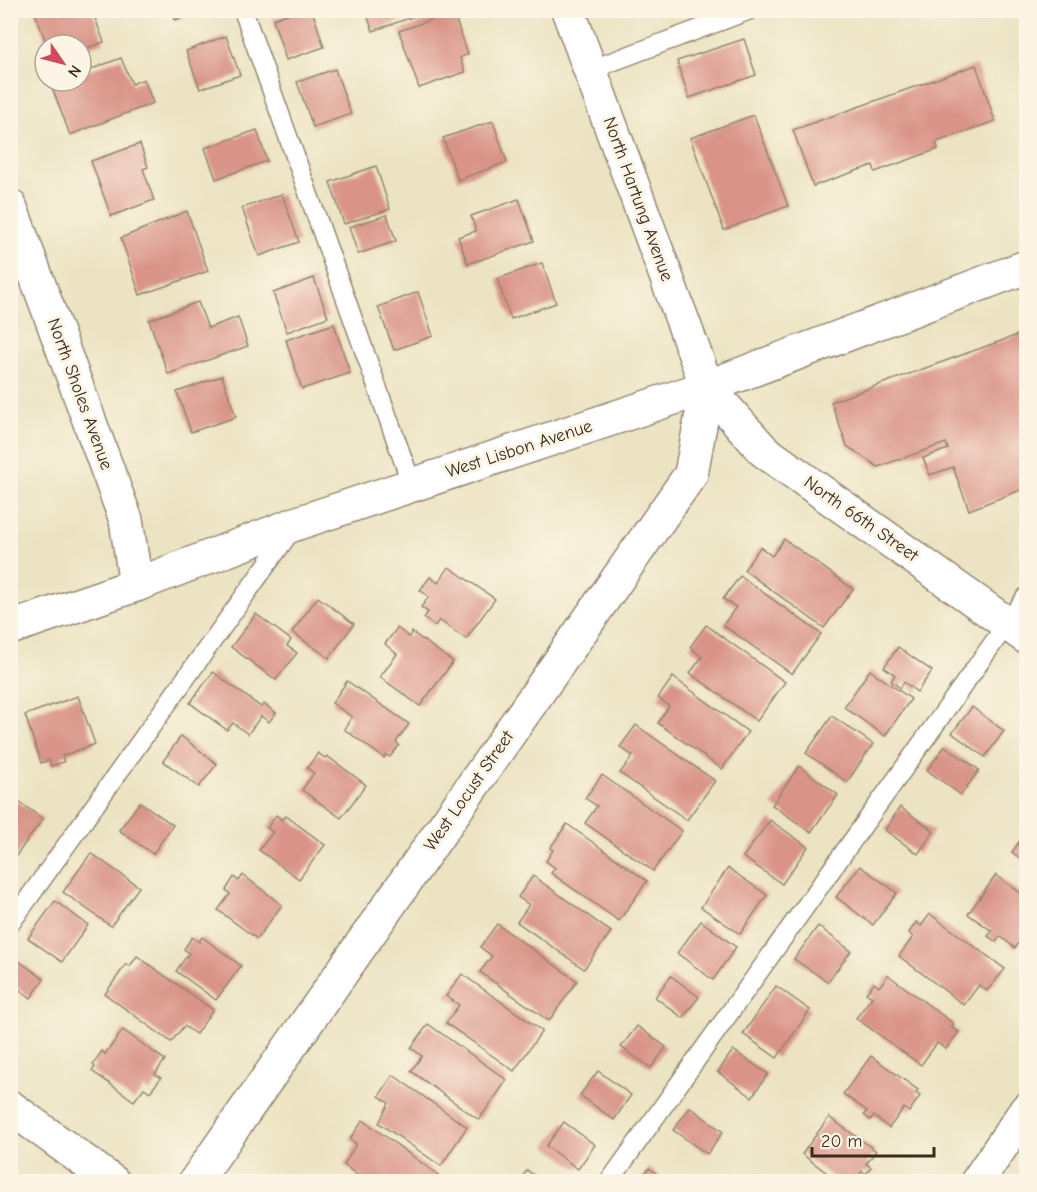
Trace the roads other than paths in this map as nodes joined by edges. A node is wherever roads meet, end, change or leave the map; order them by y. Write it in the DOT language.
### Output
graph roads {
  1 [pos="243,10"];
  2 [pos="568,10"];
  3 [pos="750,10"];
  4 [pos="590,70"];
  5 [pos="10,206"];
  6 [pos="1026,267"];
  7 [pos="707,387"];
  8 [pos="412,485"];
  9 [pos="295,524"];
  10 [pos="136,585"];
  11 [pos="1020,619"];
  12 [pos="10,628"];
  13 [pos="10,924"];
  14 [pos="10,1107"];
  15 [pos="1026,1110"];
  16 [pos="113,1182"];
  17 [pos="195,1182"];
  18 [pos="609,1182"];
  19 [pos="977,1182"];
  1 -- 8 [label="lane"];
  2 -- 4 [label="street, North Hartung Avenue"];
  3 -- 4 [label="lane"];
  4 -- 7 [label="street, North Hartung Avenue"];
  5 -- 10 [label="street, North Sholes Avenue"];
  6 -- 7 [label="street, West Lisbon Avenue"];
  7 -- 8 [label="street, West Lisbon Avenue"];
  7 -- 11 [label="street, North 66th Street"];
  7 -- 17 [label="street, West Locust Street"];
  8 -- 9 [label="street, West Lisbon Avenue"];
  9 -- 10 [label="street, West Lisbon Avenue"];
  9 -- 13 [label="lane"];
  10 -- 12 [label="street, West Lisbon Avenue"];
  11 -- 18 [label="lane"];
  14 -- 16 [label="street"];
  15 -- 19 [label="street"];
}
